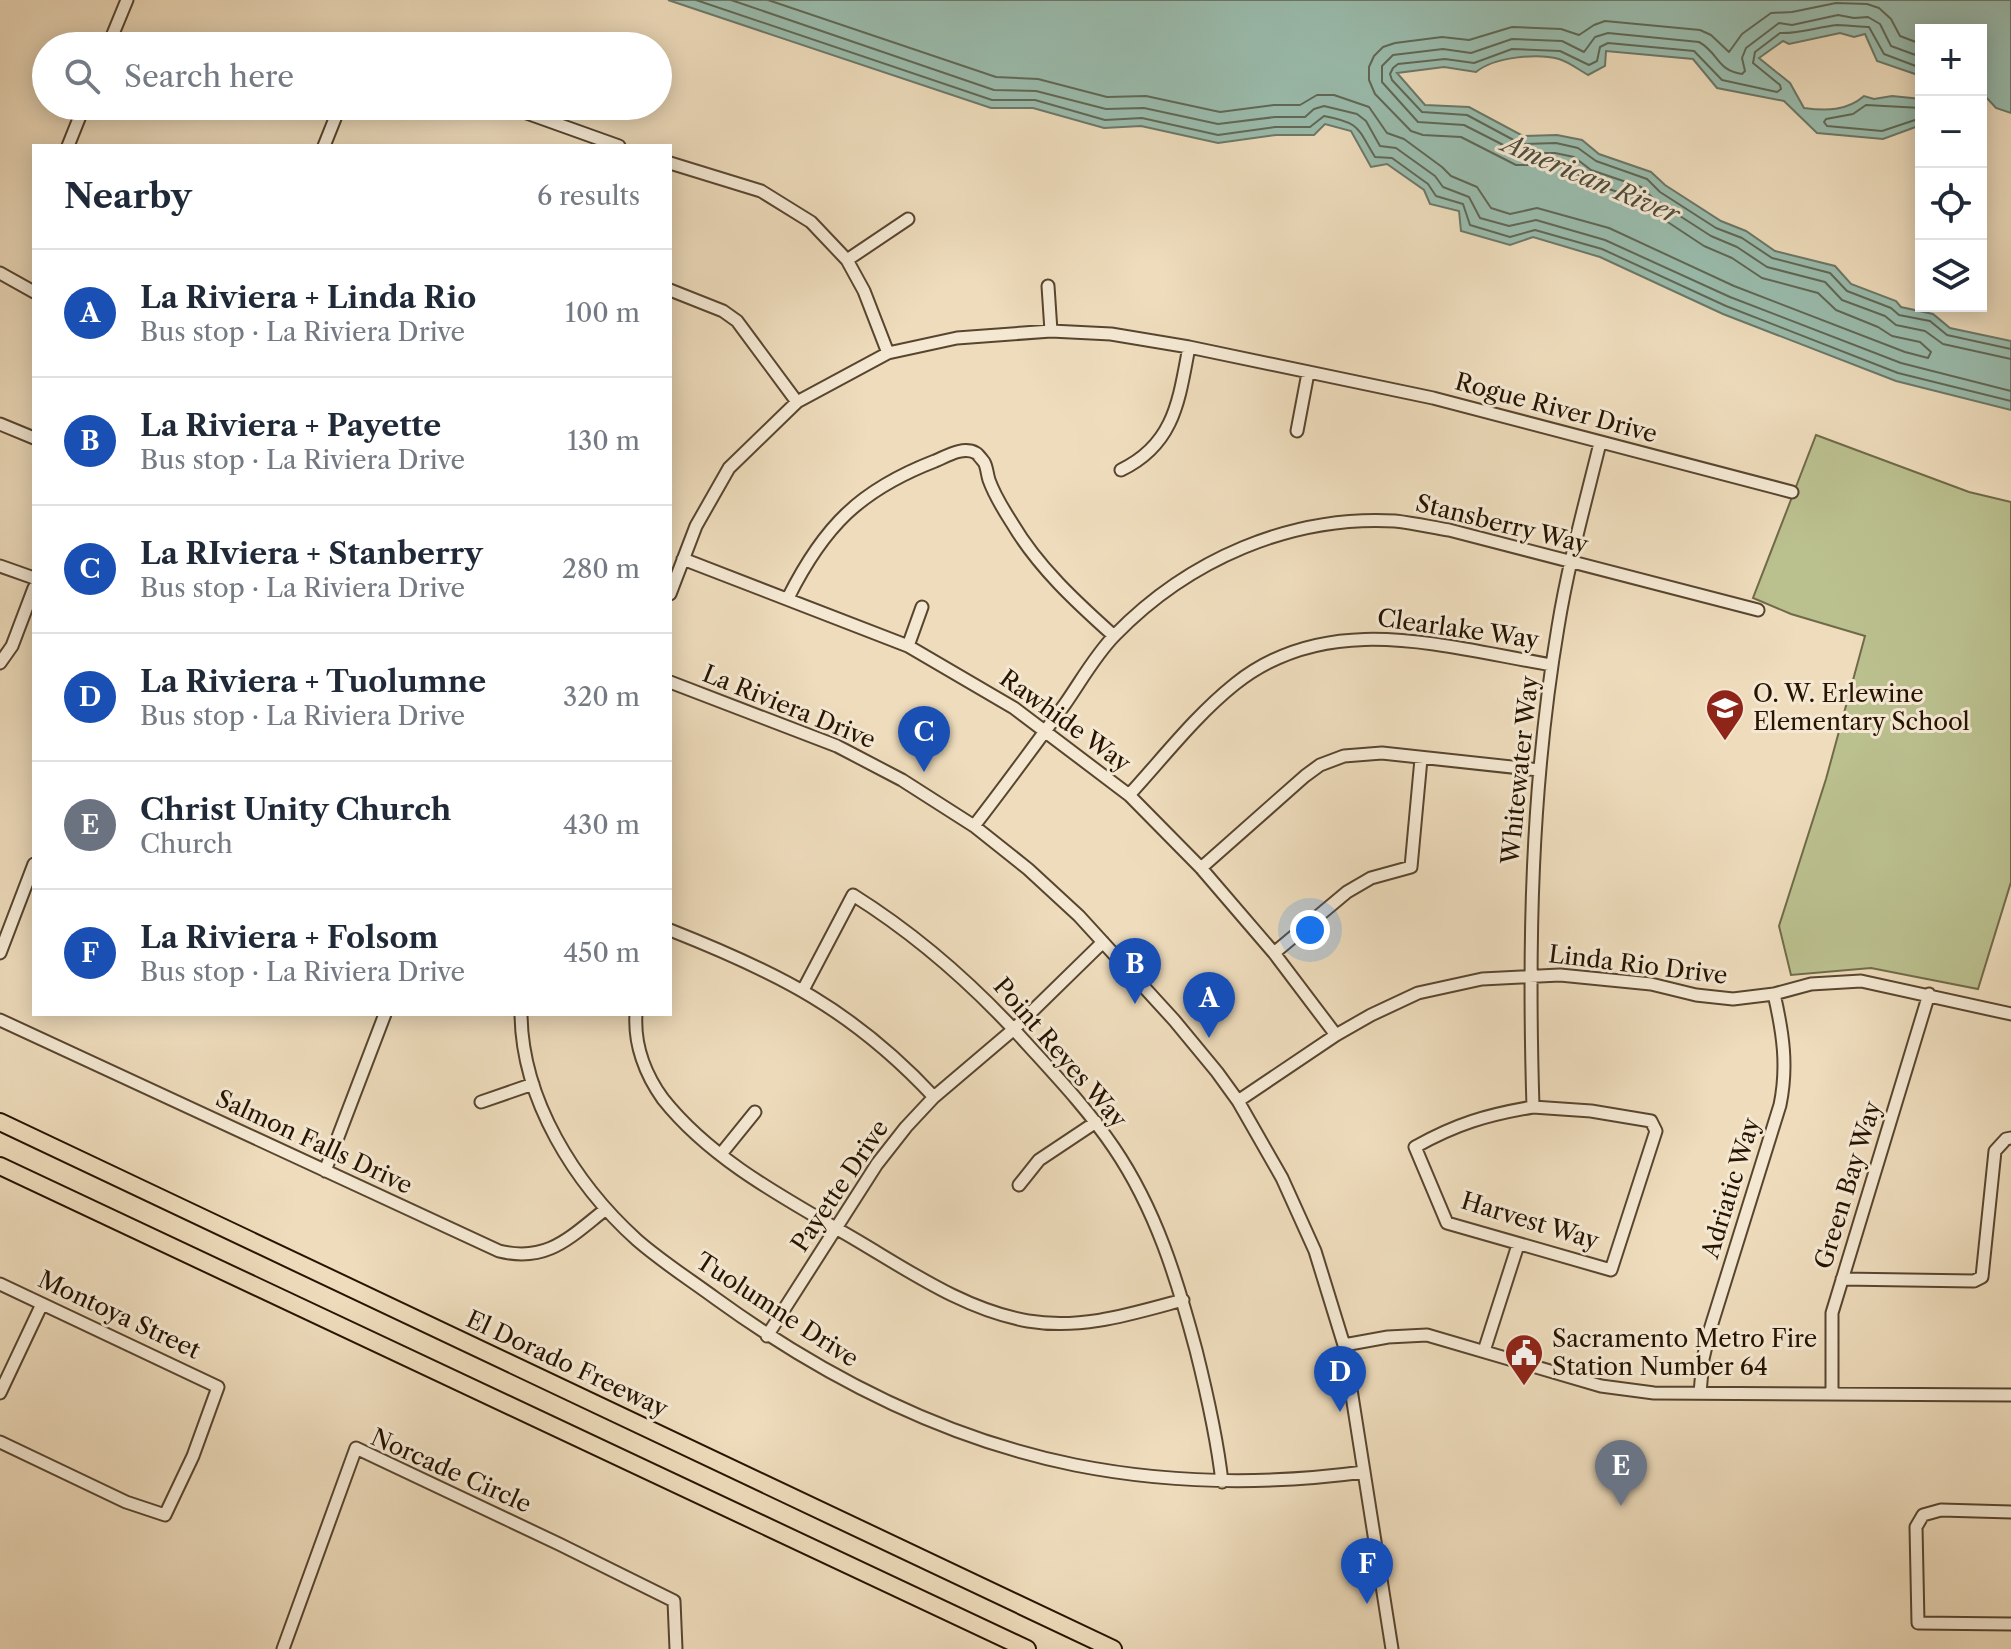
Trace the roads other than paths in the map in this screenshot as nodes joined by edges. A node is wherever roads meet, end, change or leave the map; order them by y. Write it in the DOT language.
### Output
graph roads {
  1 [pos="127,0"];
  2 [pos="114,32"];
  3 [pos="78,120"];
  4 [pos="334,120"];
  5 [pos="546,120"];
  6 [pos="69,144"];
  7 [pos="325,144"];
  8 [pos="613,144"];
  9 [pos="672,164"];
  10 [pos="908,219"];
  11 [pos="847,260"];
  12 [pos="0,273"];
  13 [pos="1048,286"];
  14 [pos="32,291"];
  15 [pos="672,291"];
  16 [pos="1051,331"];
  17 [pos="1189,347"];
  18 [pos="888,353"];
  19 [pos="1308,373"];
  20 [pos="797,402"];
  21 [pos="0,424"];
  22 [pos="1297,431"];
  23 [pos="32,437"];
  24 [pos="1600,443"];
  25 [pos="1121,470"];
  26 [pos="1792,492"];
  27 [pos="683,559"];
  28 [pos="1570,563"];
  29 [pos="0,566"];
  30 [pos="32,577"];
  31 [pos="672,589"];
  32 [pos="32,593"];
  33 [pos="788,598"];
  34 [pos="922,607"];
  35 [pos="1758,610"];
  36 [pos="1114,636"];
  37 [pos="908,646"];
  38 [pos="0,663"];
  39 [pos="1552,665"];
  40 [pos="672,683"];
  41 [pos="1045,731"];
  42 [pos="1421,759"];
  43 [pos="1539,770"];
  44 [pos="1129,795"];
  45 [pos="974,826"];
  46 [pos="1201,868"];
  47 [pos="32,869"];
  48 [pos="672,931"];
  49 [pos="1103,942"];
  50 [pos="0,953"];
  51 [pos="1274,953"];
  52 [pos="1529,976"];
  53 [pos="803,990"];
  54 [pos="1774,994"];
  55 [pos="1929,994"];
  56 [pos="2011,1014"];
  57 [pos="384,1016"];
  58 [pos="521,1016"];
  59 [pos="636,1016"];
  60 [pos="0,1020"];
  61 [pos="1014,1029"];
  62 [pos="1336,1035"];
  63 [pos="533,1084"];
  64 [pos="934,1097"];
  65 [pos="1238,1101"];
  66 [pos="481,1102"];
  67 [pos="1533,1107"];
  68 [pos="755,1112"];
  69 [pos="0,1122"];
  70 [pos="1096,1122"];
  71 [pos="2011,1138"];
  72 [pos="721,1154"];
  73 [pos="0,1166"];
  74 [pos="325,1171"];
  75 [pos="1019,1185"];
  76 [pos="606,1209"];
  77 [pos="836,1228"];
  78 [pos="1518,1245"];
  79 [pos="1842,1279"];
  80 [pos="0,1284"];
  81 [pos="1183,1300"];
  82 [pos="42,1304"];
  83 [pos="767,1336"];
  84 [pos="1344,1345"];
  85 [pos="1484,1351"];
  86 [pos="0,1393"];
  87 [pos="1700,1393"];
  88 [pos="1832,1393"];
  89 [pos="2011,1395"];
  90 [pos="0,1442"];
  91 [pos="1364,1472"];
  92 [pos="1222,1482"];
  93 [pos="2011,1512"];
  94 [pos="2011,1624"];
  95 [pos="1110,1647"];
  96 [pos="1025,1648"];
  97 [pos="283,1649"];
  98 [pos="676,1649"];
  99 [pos="1392,1649"];
  1 -- 2 [label="street"];
  3 -- 6 [label="street"];
  4 -- 7 [label="street"];
  5 -- 8 [label="street"];
  9 -- 11 [label="street"];
  10 -- 11 [label="street"];
  11 -- 18 [label="street"];
  12 -- 14 [label="street"];
  13 -- 16 [label="street"];
  15 -- 20 [label="street"];
  16 -- 17 [label="street, Rogue River Drive"];
  16 -- 18 [label="street, Rogue River Drive"];
  17 -- 19 [label="street, Rogue River Drive"];
  17 -- 25 [label="street"];
  18 -- 20 [label="street, Rogue River Drive"];
  19 -- 22 [label="street"];
  19 -- 24 [label="street, Rogue River Drive"];
  20 -- 27 [label="street, Rogue River Drive"];
  21 -- 23 [label="street"];
  24 -- 26 [label="street, Rogue River Drive"];
  24 -- 28 [label="street, Whitewater Way"];
  27 -- 31 [label="street, Rogue River Drive"];
  27 -- 33 [label="street, Rawhide Way"];
  28 -- 35 [label="street, Stansberry Way"];
  28 -- 36 [label="street, Stansberry Way"];
  28 -- 39 [label="street, Whitewater Way"];
  29 -- 30 [label="street"];
  32 -- 38 [label="street"];
  33 -- 36 [label="street"];
  33 -- 37 [label="street, Rawhide Way"];
  34 -- 37 [label="street"];
  36 -- 41 [label="street, Stansberry Way"];
  37 -- 41 [label="street, Rawhide Way"];
  39 -- 43 [label="street, Whitewater Way"];
  39 -- 44 [label="street, Clearlake Way"];
  40 -- 45 [label="street, La Riviera Drive"];
  41 -- 44 [label="street, Rawhide Way"];
  41 -- 45 [label="street, Stansberry Way"];
  42 -- 43 [label="street"];
  42 -- 46 [label="street"];
  42 -- 51 [label="street"];
  43 -- 52 [label="street, Whitewater Way"];
  44 -- 46 [label="street, Rawhide Way"];
  45 -- 49 [label="street, La Riviera Drive"];
  46 -- 51 [label="street, Rawhide Way"];
  47 -- 50 [label="street"];
  48 -- 53 [label="street"];
  49 -- 61 [label="street, Payette Drive"];
  49 -- 65 [label="street, La Riviera Drive"];
  51 -- 62 [label="street, Rawhide Way"];
  52 -- 54 [label="street, Linda Rio Drive"];
  52 -- 62 [label="street, Linda Rio Drive"];
  52 -- 67 [label="street, Whitewater Way"];
  53 -- 61 [label="street, Point Reyes Way"];
  53 -- 64 [label="street"];
  54 -- 55 [label="street, Linda Rio Drive"];
  54 -- 87 [label="street, Adriatic Way"];
  55 -- 56 [label="street, Linda Rio Drive"];
  55 -- 79 [label="street, Green Bay Way"];
  57 -- 74 [label="street"];
  58 -- 63 [label="street, Tuolumne Drive"];
  59 -- 72 [label="street"];
  60 -- 74 [label="street, Salmon Falls Drive"];
  61 -- 64 [label="street, Payette Drive"];
  61 -- 70 [label="street, Point Reyes Way"];
  62 -- 65 [label="street, Linda Rio Drive"];
  63 -- 66 [label="street"];
  63 -- 76 [label="street, Tuolumne Drive"];
  64 -- 77 [label="street, Payette Drive"];
  65 -- 84 [label="street, La Riviera Drive"];
  67 -- 78 [label="street, Harvest Way"];
  67 -- 78 [label="street, Harvest Way"];
  68 -- 72 [label="street"];
  69 -- 95 [label="highway, El Dorado Freeway"];
  70 -- 75 [label="street"];
  70 -- 81 [label="street, Point Reyes Way"];
  71 -- 79 [label="street"];
  72 -- 77 [label="street"];
  73 -- 96 [label="highway"];
  74 -- 76 [label="street, Salmon Falls Drive"];
  76 -- 83 [label="street, Tuolumne Drive"];
  77 -- 81 [label="street"];
  77 -- 83 [label="street, Payette Drive"];
  78 -- 85 [label="street"];
  79 -- 88 [label="street, Green Bay Way"];
  80 -- 82 [label="street, Montoya Street"];
  81 -- 92 [label="street, Point Reyes Way"];
  82 -- 86 [label="street"];
  82 -- 90 [label="street, Montoya Street"];
  83 -- 92 [label="street, Tuolumne Drive"];
  84 -- 85 [label="street"];
  84 -- 91 [label="street, La Riviera Drive"];
  85 -- 87 [label="street"];
  87 -- 88 [label="street"];
  88 -- 89 [label="street"];
  91 -- 92 [label="street, Tuolumne Drive"];
  91 -- 99 [label="street, La Riviera Drive"];
  93 -- 94 [label="street"];
  97 -- 98 [label="street, Norcade Circle"];
}
